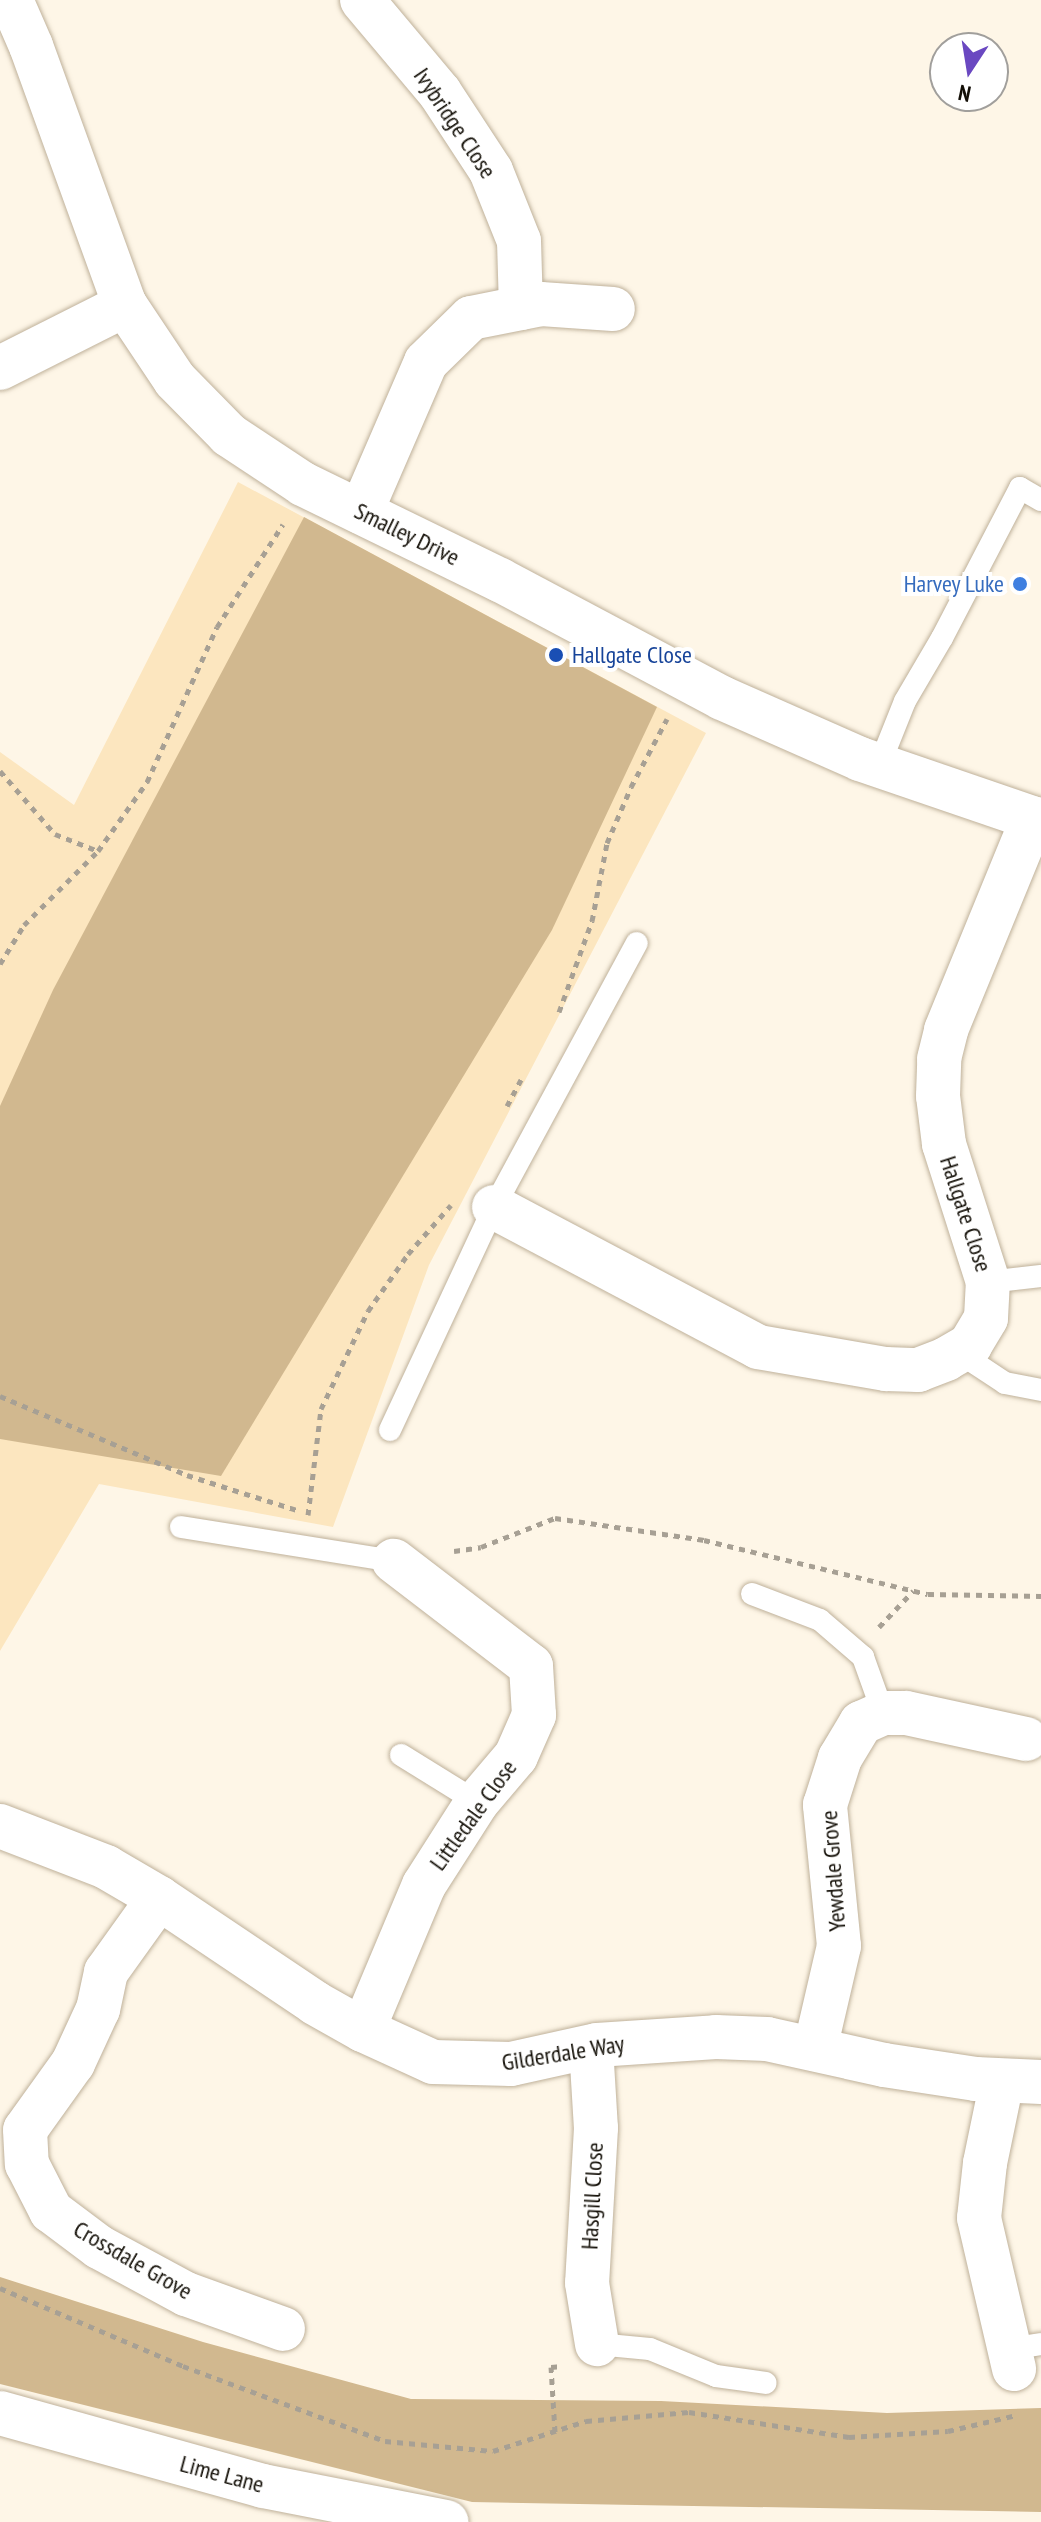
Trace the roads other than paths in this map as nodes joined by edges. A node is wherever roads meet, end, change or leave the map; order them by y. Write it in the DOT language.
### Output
graph roads {
  1 [pos="11,0"];
  2 [pos="362,0"];
  3 [pos="125,305"];
  4 [pos="521,308"];
  5 [pos="613,309"];
  6 [pos="0,368"];
  7 [pos="1041,500"];
  8 [pos="361,512"];
  9 [pos="879,766"];
  10 [pos="1037,820"];
  11 [pos="637,943"];
  12 [pos="475,1202"];
  13 [pos="1041,1276"];
  14 [pos="988,1282"];
  15 [pos="958,1352"];
  16 [pos="1041,1390"];
  17 [pos="390,1430"];
  18 [pos="181,1527"];
  19 [pos="394,1561"];
  20 [pos="752,1594"];
  21 [pos="883,1713"];
  22 [pos="1026,1739"];
  23 [pos="401,1755"];
  24 [pos="477,1802"];
  25 [pos="0,1826"];
  26 [pos="159,1898"];
  27 [pos="363,2030"];
  28 [pos="591,2047"];
  29 [pos="815,2049"];
  30 [pos="1021,2082"];
  31 [pos="12,2132"];
  32 [pos="283,2329"];
  33 [pos="597,2344"];
  34 [pos="1022,2354"];
  35 [pos="766,2383"];
  36 [pos="0,2413"];
  37 [pos="447,2522"];
  1 -- 3 [label="street, Smalley Drive"];
  2 -- 4 [label="street, Ivybridge Close"];
  3 -- 6 [label="street"];
  3 -- 8 [label="street, Smalley Drive"];
  4 -- 5 [label="street"];
  4 -- 8 [label="street"];
  7 -- 9 [label="lane"];
  8 -- 9 [label="street, Smalley Drive"];
  9 -- 10 [label="street, Smalley Drive"];
  10 -- 14 [label="street, Hallgate Close"];
  11 -- 12 [label="lane"];
  12 -- 15 [label="street, Hallgate Close"];
  12 -- 17 [label="lane"];
  13 -- 14 [label="lane"];
  14 -- 15 [label="street, Hallgate Close"];
  15 -- 16 [label="lane"];
  18 -- 19 [label="lane"];
  19 -- 24 [label="street, Littledale Close"];
  20 -- 21 [label="lane"];
  21 -- 22 [label="street"];
  21 -- 29 [label="street, Yewdale Grove"];
  23 -- 24 [label="lane"];
  24 -- 27 [label="street, Littledale Close"];
  25 -- 26 [label="street, Gilderdale Way"];
  26 -- 27 [label="street, Gilderdale Way"];
  26 -- 31 [label="street, Crossdale Grove"];
  27 -- 28 [label="street, Gilderdale Way"];
  28 -- 29 [label="street, Gilderdale Way"];
  28 -- 33 [label="street, Hasgill Close"];
  29 -- 30 [label="street, Gilderdale Way"];
  30 -- 34 [label="street"];
  31 -- 32 [label="street, Crossdale Grove"];
  33 -- 35 [label="lane"];
  36 -- 37 [label="street, Lime Lane"];
}
